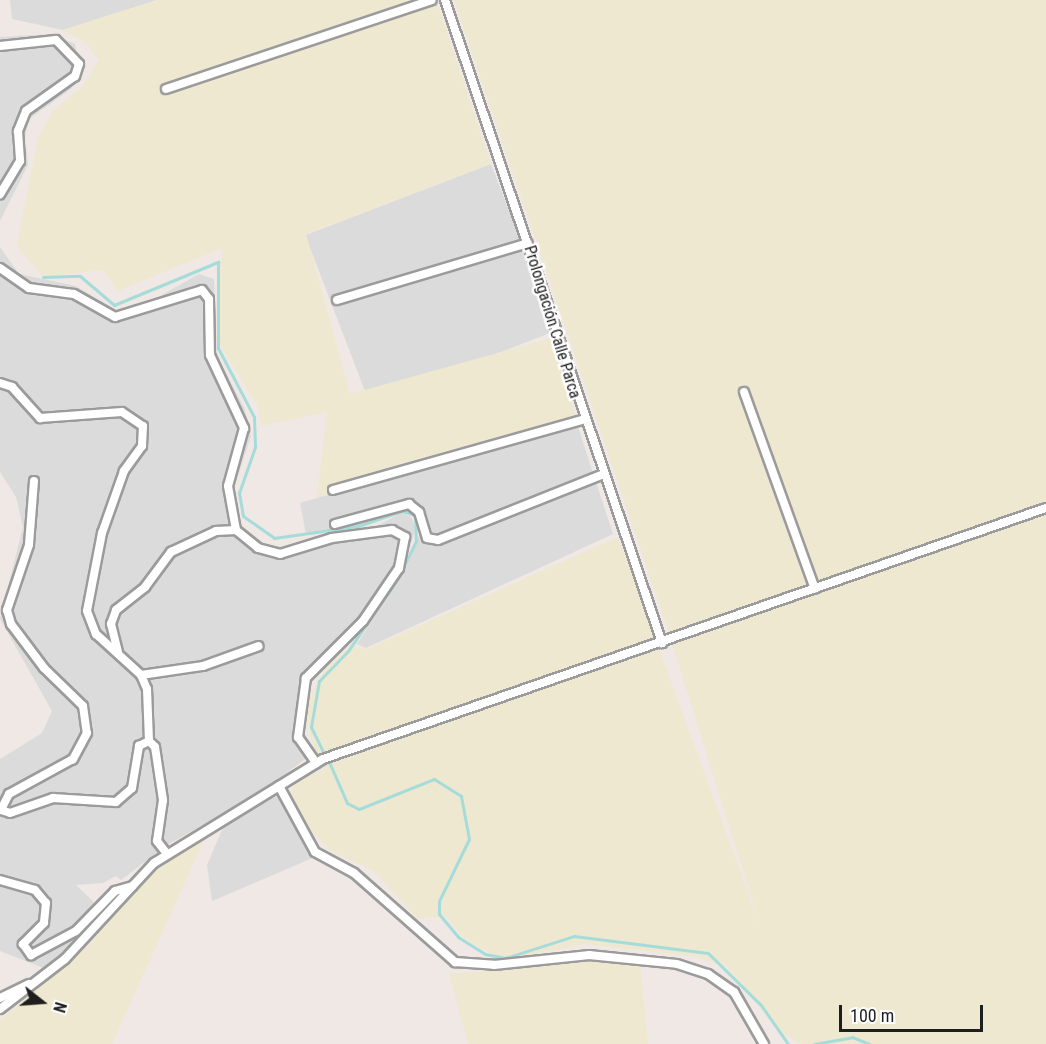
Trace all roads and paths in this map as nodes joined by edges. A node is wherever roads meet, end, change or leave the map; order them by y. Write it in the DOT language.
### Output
graph roads {
  1 [pos="432,0"];
  2 [pos="445,0"];
  3 [pos="0,46"];
  4 [pos="166,89"];
  5 [pos="0,194"];
  6 [pos="528,243"];
  7 [pos="0,268"];
  8 [pos="337,300"];
  9 [pos="0,383"];
  10 [pos="744,392"];
  11 [pos="582,420"];
  12 [pos="601,475"];
  13 [pos="34,481"];
  14 [pos="333,490"];
  15 [pos="1046,508"];
  16 [pos="335,524"];
  17 [pos="236,530"];
  18 [pos="815,589"];
  19 [pos="662,643"];
  20 [pos="259,646"];
  21 [pos="118,652"];
  22 [pos="141,675"];
  23 [pos="149,741"];
  24 [pos="316,763"];
  25 [pos="279,786"];
  26 [pos="167,854"];
  27 [pos="0,880"];
  28 [pos="132,886"];
  29 [pos="39,981"];
  30 [pos="0,998"];
  31 [pos="0,1009"];
  32 [pos="764,1044"];
  1 -- 4 [label="street"];
  2 -- 6 [label="street, Prolongación Calle Parca"];
  3 -- 5 [label="street"];
  6 -- 8 [label="street"];
  6 -- 11 [label="street, Prolongación Calle Parca"];
  7 -- 17 [label="street"];
  9 -- 21 [label="street"];
  10 -- 18 [label="street"];
  11 -- 12 [label="street, Prolongación Calle Parca"];
  11 -- 14 [label="street"];
  12 -- 16 [label="street"];
  12 -- 19 [label="street, Prolongación Calle Parca"];
  13 -- 23 [label="street"];
  15 -- 18 [label="street"];
  17 -- 21 [label="street"];
  17 -- 24 [label="street"];
  18 -- 19 [label="street"];
  19 -- 24 [label="street"];
  20 -- 22 [label="street"];
  21 -- 22 [label="street"];
  22 -- 23 [label="street"];
  23 -- 26 [label="street"];
  24 -- 25 [label="street"];
  25 -- 26 [label="street"];
  25 -- 32 [label="street"];
  26 -- 28 [label="street"];
  27 -- 28 [label="street"];
  28 -- 29 [label="street"];
  29 -- 30 [label="street"];
  29 -- 31 [label="street"];
}
